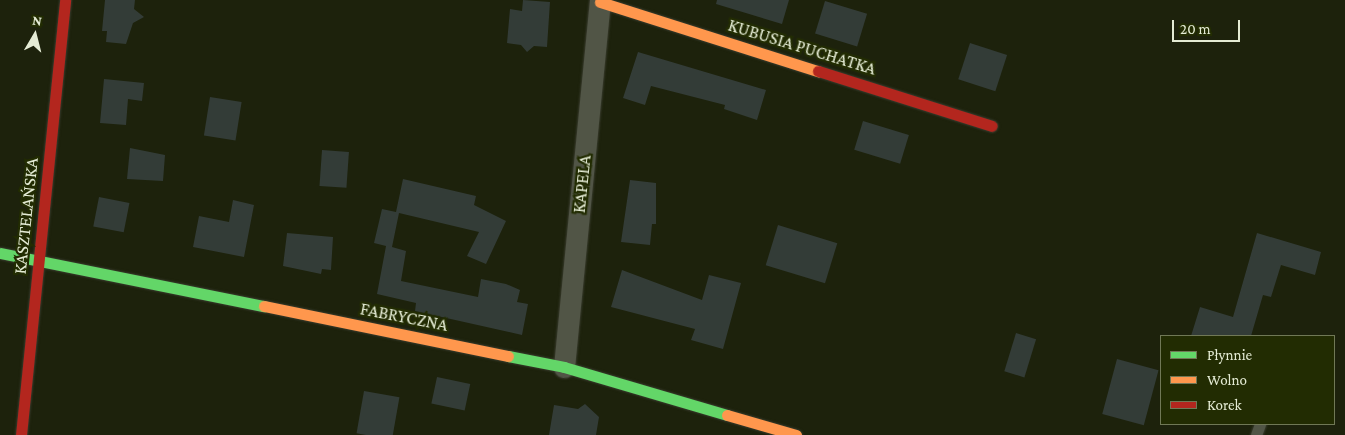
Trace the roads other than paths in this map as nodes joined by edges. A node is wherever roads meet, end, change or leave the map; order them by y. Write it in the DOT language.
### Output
graph roads {
  1 [pos="65,0"];
  2 [pos="600,1"];
  3 [pos="992,126"];
  4 [pos="0,253"];
  5 [pos="40,261"];
  6 [pos="564,367"];
  7 [pos="21,435"];
  8 [pos="796,435"];
  1 -- 5 [label="street, KASZTELAŃSKA"];
  2 -- 3 [label="street, KUBUSIA PUCHATKA"];
  2 -- 6 [label="street, KAPELA"];
  4 -- 5 [label="street, FABRYCZNA"];
  5 -- 6 [label="street, FABRYCZNA"];
  5 -- 7 [label="street, KASZTELAŃSKA"];
  6 -- 8 [label="street, FABRYCZNA"];
}
